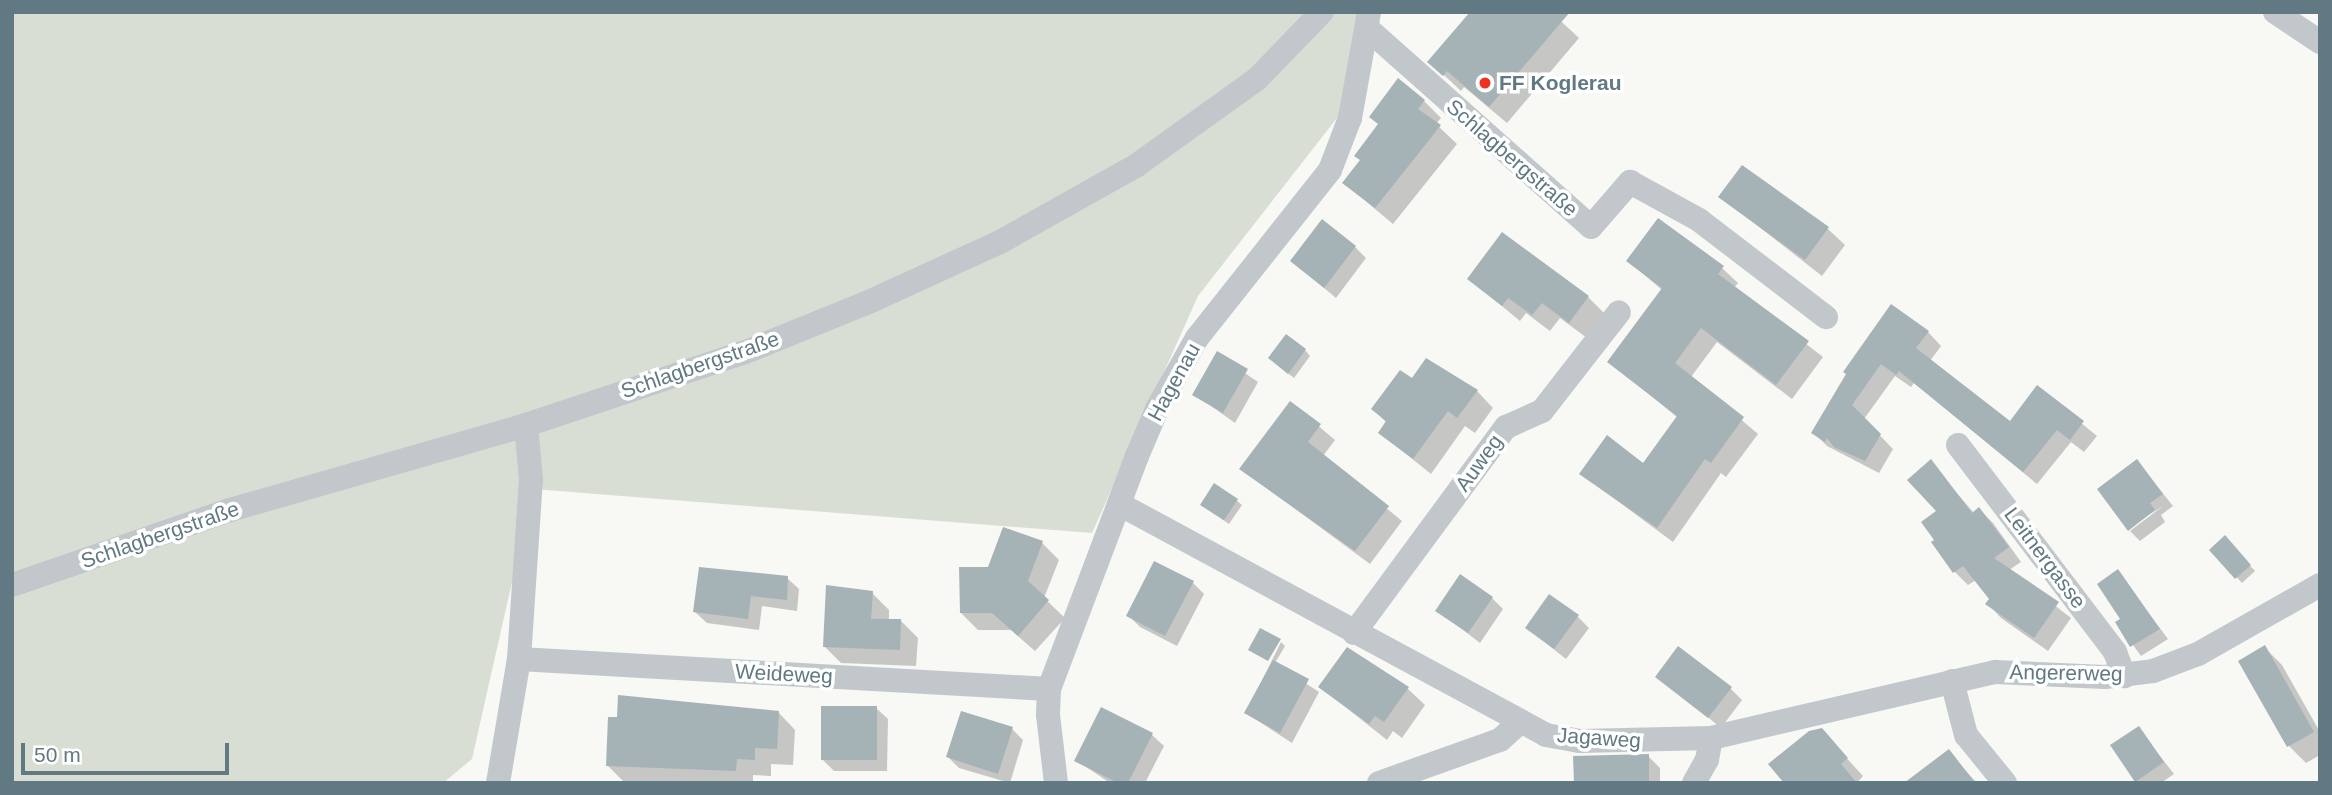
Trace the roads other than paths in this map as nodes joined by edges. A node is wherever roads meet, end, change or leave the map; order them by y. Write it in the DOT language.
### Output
graph roads {
  1 [pos="1322,12"];
  2 [pos="2275,12"];
  3 [pos="1369,21"];
  4 [pos="2320,42"];
  5 [pos="1619,312"];
  6 [pos="1826,317"];
  7 [pos="526,425"];
  8 [pos="1958,445"];
  9 [pos="1121,505"];
  10 [pos="12,585"];
  11 [pos="2320,585"];
  12 [pos="1354,633"];
  13 [pos="519,659"];
  14 [pos="2124,676"];
  15 [pos="1952,681"];
  16 [pos="1049,689"];
  17 [pos="1521,721"];
  18 [pos="1711,738"];
  19 [pos="498,783"];
  20 [pos="1056,783"];
  21 [pos="1379,783"];
  22 [pos="1693,783"];
  23 [pos="2005,783"];
  1 -- 7 [label="street, Schlagbergstraße"];
  2 -- 4 [label="street"];
  3 -- 6 [label="street, Schlagbergstraße"];
  3 -- 9 [label="street, Hagenau"];
  5 -- 12 [label="street, Auweg"];
  7 -- 10 [label="street, Schlagbergstraße"];
  7 -- 13 [label="street"];
  8 -- 14 [label="street, Leitnergasse"];
  9 -- 12 [label="street"];
  9 -- 16 [label="street, Hagenau"];
  11 -- 14 [label="street, Angererweg"];
  12 -- 17 [label="street"];
  13 -- 16 [label="street, Weideweg"];
  13 -- 19 [label="street"];
  14 -- 15 [label="street, Angererweg"];
  15 -- 18 [label="street, Jagaweg"];
  15 -- 23 [label="street"];
  16 -- 20 [label="street, Hagenau"];
  17 -- 18 [label="street, Jagaweg"];
  17 -- 21 [label="street"];
  18 -- 22 [label="street"];
}
